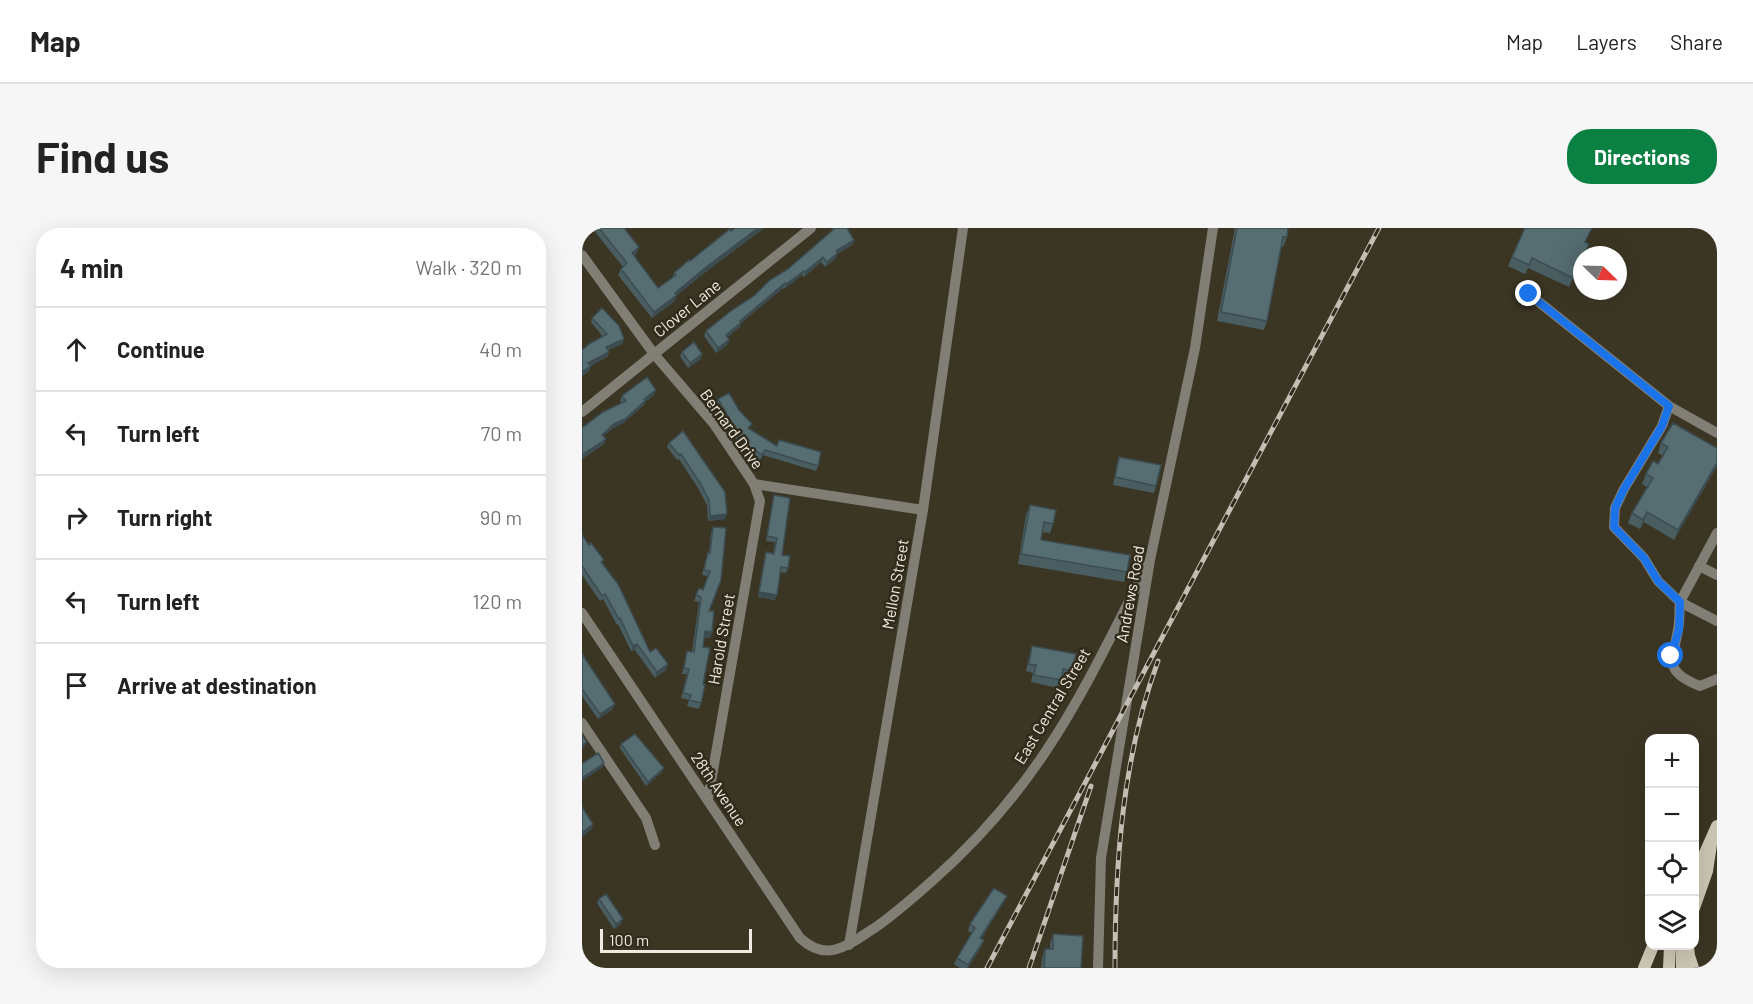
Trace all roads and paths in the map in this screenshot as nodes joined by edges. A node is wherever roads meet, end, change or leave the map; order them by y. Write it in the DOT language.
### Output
graph roads {
  1 [pos="811,228"];
  2 [pos="963,228"];
  3 [pos="1213,228"];
  4 [pos="582,255"];
  5 [pos="1529,294"];
  6 [pos="654,354"];
  7 [pos="1669,406"];
  8 [pos="582,412"];
  9 [pos="1717,433"];
  10 [pos="754,484"];
  11 [pos="923,510"];
  12 [pos="1717,533"];
  13 [pos="1150,560"];
  14 [pos="1699,566"];
  15 [pos="1717,574"];
  16 [pos="1680,602"];
  17 [pos="582,613"];
  18 [pos="1717,621"];
  19 [pos="1717,679"];
  20 [pos="582,723"];
  21 [pos="708,799"];
  22 [pos="1717,826"];
  23 [pos="1712,838"];
  24 [pos="655,845"];
  25 [pos="1699,868"];
  26 [pos="1699,896"];
  27 [pos="849,945"];
  28 [pos="1651,950"];
  29 [pos="1670,950"];
  30 [pos="1682,950"];
  31 [pos="1688,950"];
  32 [pos="1098,968"];
  33 [pos="1644,968"];
  34 [pos="1669,968"];
  35 [pos="1682,968"];
  36 [pos="1693,968"];
  1 -- 6 [label="street, Clover Lane"];
  2 -- 11 [label="street, Mellon Street"];
  3 -- 13 [label="street, Andrews Road"];
  4 -- 6 [label="street, Bernard Drive"];
  5 -- 7 [label="street"];
  6 -- 8 [label="street, Clover Lane"];
  6 -- 10 [label="street, Bernard Drive"];
  7 -- 9 [label="street"];
  7 -- 16 [label="street"];
  10 -- 11 [label="street, Bernard Drive"];
  10 -- 21 [label="street, Harold Street"];
  11 -- 27 [label="street, Mellon Street"];
  12 -- 14 [label="street"];
  13 -- 27 [label="street, East Central Street"];
  13 -- 32 [label="street, Andrews Road"];
  14 -- 15 [label="street"];
  14 -- 16 [label="street"];
  16 -- 18 [label="street"];
  16 -- 19 [label="street"];
  17 -- 21 [label="street, 28th Avenue"];
  20 -- 24 [label="street"];
  21 -- 27 [label="street, 28th Avenue"];
  22 -- 23 [label="main road"];
  23 -- 25 [label="main road"];
  23 -- 26 [label="main road"];
  28 -- 33 [label="main road"];
  29 -- 34 [label="main road"];
  30 -- 35 [label="main road"];
  31 -- 36 [label="main road"];
}
